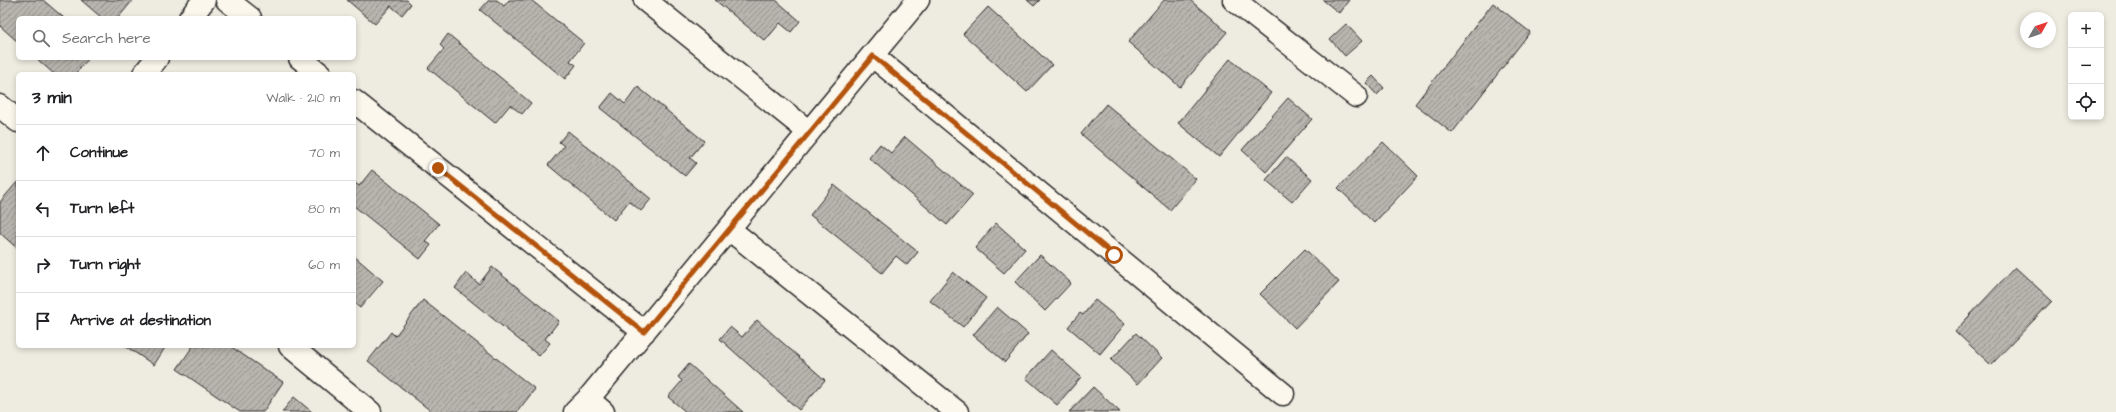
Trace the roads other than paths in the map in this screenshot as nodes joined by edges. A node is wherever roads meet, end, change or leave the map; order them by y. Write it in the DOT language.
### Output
graph roads {
  1 [pos="204,0"];
  2 [pos="227,0"];
  3 [pos="645,0"];
  4 [pos="918,0"];
  5 [pos="1234,0"];
  6 [pos="192,16"];
  7 [pos="247,16"];
  8 [pos="873,56"];
  9 [pos="155,60"];
  10 [pos="302,60"];
  11 [pos="146,72"];
  12 [pos="318,72"];
  13 [pos="1356,96"];
  14 [pos="356,103"];
  15 [pos="0,106"];
  16 [pos="16,119"];
  17 [pos="809,132"];
  18 [pos="729,229"];
  19 [pos="644,332"];
  20 [pos="292,348"];
  21 [pos="1283,394"];
  22 [pos="589,408"];
  23 [pos="370,412"];
  24 [pos="957,412"];
  1 -- 6 [label="street"];
  2 -- 7 [label="street"];
  3 -- 17 [label="street"];
  4 -- 8 [label="street"];
  5 -- 13 [label="street"];
  8 -- 17 [label="street"];
  8 -- 21 [label="street"];
  9 -- 11 [label="street"];
  10 -- 12 [label="street"];
  14 -- 19 [label="street"];
  15 -- 16 [label="street"];
  17 -- 18 [label="street"];
  18 -- 19 [label="street"];
  18 -- 24 [label="street"];
  19 -- 22 [label="street"];
  20 -- 23 [label="street"];
}
